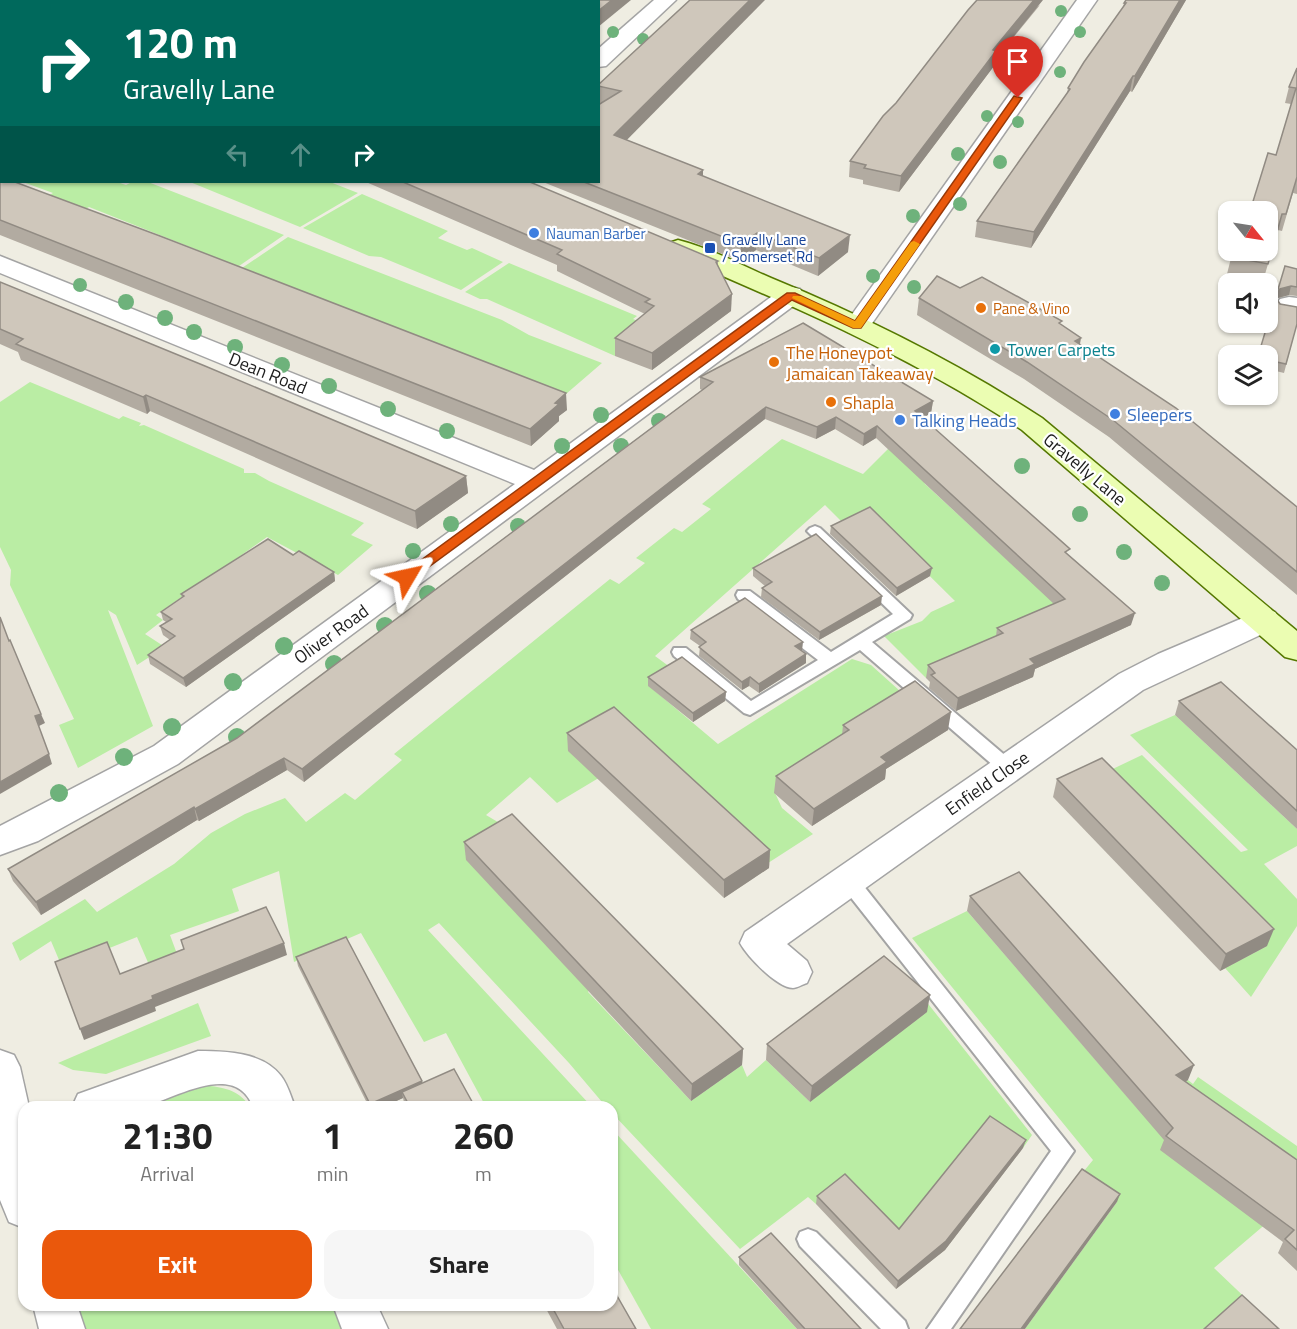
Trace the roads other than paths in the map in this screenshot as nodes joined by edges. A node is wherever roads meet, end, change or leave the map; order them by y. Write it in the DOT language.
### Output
graph roads {
  1 [pos="666,0"];
  2 [pos="1087,0"];
  3 [pos="600,59"];
  4 [pos="649,236"];
  5 [pos="0,264"];
  6 [pos="791,296"];
  7 [pos="857,326"];
  8 [pos="537,482"];
  9 [pos="814,531"];
  10 [pos="744,595"];
  11 [pos="1264,620"];
  12 [pos="860,641"];
  13 [pos="1297,649"];
  14 [pos="680,652"];
  15 [pos="830,660"];
  16 [pos="1008,768"];
  17 [pos="0,840"];
  18 [pos="848,880"];
  19 [pos="793,972"];
  20 [pos="0,1067"];
  21 [pos="109,1101"];
  22 [pos="272,1101"];
  23 [pos="18,1135"];
  24 [pos="18,1189"];
  25 [pos="808,1239"];
  26 [pos="57,1311"];
  27 [pos="358,1311"];
  28 [pos="62,1329"];
  29 [pos="365,1329"];
  30 [pos="897,1329"];
  31 [pos="938,1329"];
  1 -- 3 [label="street"];
  2 -- 7 [label="street"];
  4 -- 6 [label="main road, Gravelly Lane"];
  5 -- 8 [label="street, Dean Road"];
  6 -- 7 [label="main road, Gravelly Lane"];
  6 -- 8 [label="street, Oliver Road"];
  7 -- 11 [label="main road, Gravelly Lane"];
  8 -- 17 [label="street, Oliver Road"];
  9 -- 12 [label="lane"];
  10 -- 15 [label="lane"];
  11 -- 13 [label="main road, Gravelly Lane"];
  11 -- 16 [label="street, Enfield Close"];
  12 -- 15 [label="lane"];
  12 -- 16 [label="lane"];
  14 -- 15 [label="lane"];
  16 -- 18 [label="street, Enfield Close"];
  18 -- 19 [label="street, Enfield Close"];
  18 -- 31 [label="lane"];
  20 -- 23 [label="street"];
  21 -- 22 [label="street"];
  23 -- 24 [label="street"];
  25 -- 30 [label="lane"];
  26 -- 28 [label="street"];
  27 -- 29 [label="street"];
}
